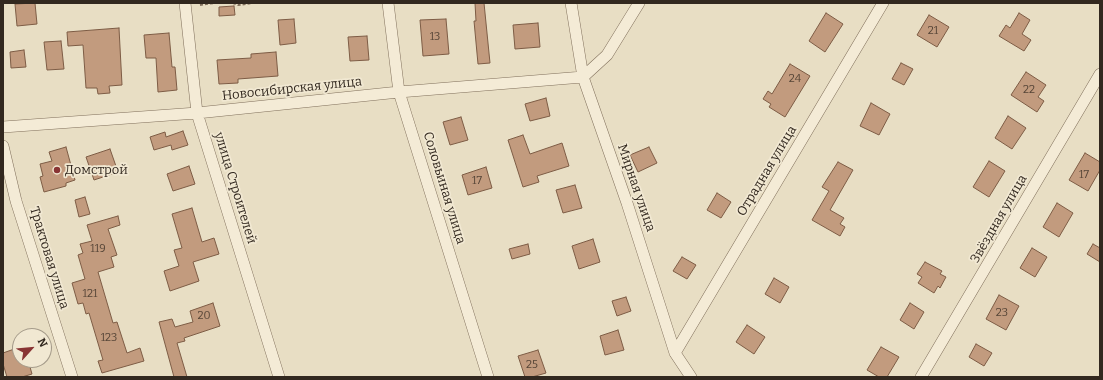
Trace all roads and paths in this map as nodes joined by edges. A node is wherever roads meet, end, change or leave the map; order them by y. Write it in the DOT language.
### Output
graph roads {
  1 [pos="185,3"];
  2 [pos="214,3"];
  3 [pos="233,3"];
  4 [pos="253,3"];
  5 [pos="388,3"];
  6 [pos="571,3"];
  7 [pos="639,3"];
  8 [pos="883,3"];
  9 [pos="200,5"];
  10 [pos="1100,74"];
  11 [pos="583,77"];
  12 [pos="400,92"];
  13 [pos="197,113"];
  14 [pos="3,127"];
  15 [pos="3,146"];
  16 [pos="675,353"];
  17 [pos="72,377"];
  18 [pos="279,377"];
  19 [pos="488,377"];
  20 [pos="691,377"];
  21 [pos="921,377"];
  1 -- 13 [label="street, улица Строителей"];
  2 -- 9 [label="path"];
  3 -- 4 [label="path"];
  5 -- 12 [label="street, Соловьиная улица"];
  6 -- 11 [label="street, Мирная улица"];
  7 -- 11 [label="street"];
  8 -- 16 [label="street, Отрадная улица"];
  10 -- 21 [label="street, Звёздная улица"];
  11 -- 12 [label="street, Новосибирская улица"];
  11 -- 16 [label="street, Мирная улица"];
  12 -- 13 [label="street, Новосибирская улица"];
  12 -- 19 [label="street, Соловьиная улица"];
  13 -- 14 [label="street, Новосибирская улица"];
  13 -- 18 [label="street, улица Строителей"];
  15 -- 17 [label="street, Трактовая улица"];
  16 -- 20 [label="street, Мирная улица"];
}
